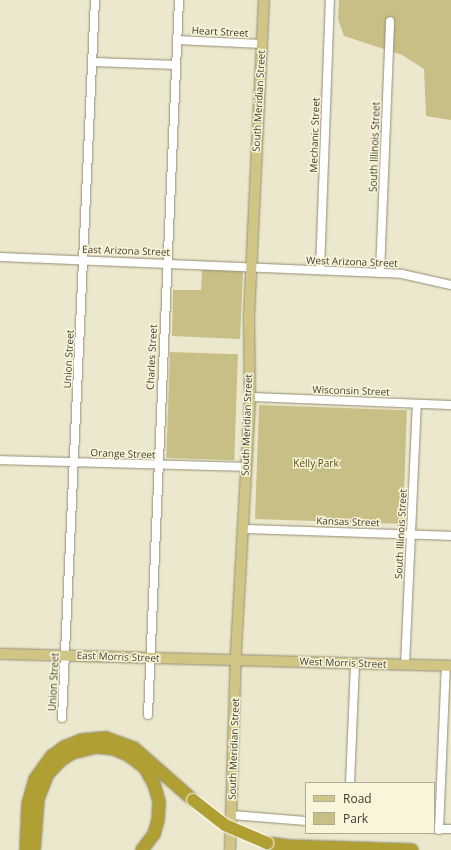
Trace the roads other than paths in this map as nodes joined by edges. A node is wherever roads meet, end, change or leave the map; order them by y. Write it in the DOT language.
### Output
graph roads {
  1 [pos="95,0"];
  2 [pos="179,0"];
  3 [pos="264,0"];
  4 [pos="330,0"];
  5 [pos="390,21"];
  6 [pos="177,40"];
  7 [pos="262,44"];
  8 [pos="92,62"];
  9 [pos="176,65"];
  10 [pos="0,257"];
  11 [pos="83,260"];
  12 [pos="166,263"];
  13 [pos="251,267"];
  14 [pos="320,270"];
  15 [pos="380,273"];
  16 [pos="451,285"];
  17 [pos="250,397"];
  18 [pos="417,404"];
  19 [pos="451,406"];
  20 [pos="0,460"];
  21 [pos="74,463"];
  22 [pos="158,465"];
  23 [pos="246,467"];
  24 [pos="243,529"];
  25 [pos="411,534"];
  26 [pos="451,536"];
  27 [pos="0,654"];
  28 [pos="66,656"];
  29 [pos="150,658"];
  30 [pos="236,660"];
  31 [pos="355,663"];
  32 [pos="405,665"];
  33 [pos="448,666"];
  34 [pos="148,715"];
  35 [pos="62,718"];
  36 [pos="350,782"];
  37 [pos="232,815"];
  38 [pos="305,821"];
  39 [pos="451,829"];
  40 [pos="436,830"];
  41 [pos="26,850"];
  42 [pos="34,850"];
  43 [pos="142,850"];
  44 [pos="230,850"];
  45 [pos="412,850"];
  1 -- 8 [label="street, Union Street"];
  2 -- 6 [label="street, Charles Street"];
  3 -- 7 [label="main road, South Meridian Street"];
  4 -- 14 [label="street, Mechanic Street"];
  5 -- 15 [label="street, South Illinois Street"];
  6 -- 7 [label="street, Heart Street"];
  6 -- 9 [label="street, Charles Street"];
  7 -- 13 [label="main road, South Meridian Street"];
  8 -- 9 [label="street"];
  8 -- 11 [label="street, Union Street"];
  9 -- 12 [label="street, Charles Street"];
  10 -- 11 [label="street, East Arizona Street"];
  11 -- 12 [label="street, East Arizona Street"];
  11 -- 21 [label="street, Union Street"];
  12 -- 13 [label="street, East Arizona Street"];
  12 -- 22 [label="street, Charles Street"];
  13 -- 14 [label="street, West Arizona Street"];
  13 -- 17 [label="main road, South Meridian Street"];
  14 -- 15 [label="street, West Arizona Street"];
  15 -- 16 [label="street, West Arizona Street"];
  17 -- 18 [label="street, Wisconsin Street"];
  17 -- 23 [label="main road, South Meridian Street"];
  18 -- 19 [label="street, Wisconsin Street"];
  18 -- 25 [label="street, South Illinois Street"];
  20 -- 21 [label="street, Orange Street"];
  21 -- 22 [label="street, Orange Street"];
  21 -- 28 [label="street, Union Street"];
  22 -- 23 [label="street, Orange Street"];
  22 -- 29 [label="street, Charles Street"];
  23 -- 24 [label="main road, South Meridian Street"];
  24 -- 25 [label="street, Kansas Street"];
  24 -- 30 [label="main road, South Meridian Street"];
  25 -- 26 [label="street, Kansas Street"];
  25 -- 32 [label="street, South Illinois Street"];
  27 -- 28 [label="main road, East Morris Street"];
  28 -- 29 [label="main road, East Morris Street"];
  28 -- 35 [label="street, Union Street"];
  29 -- 30 [label="main road, East Morris Street"];
  29 -- 34 [label="street, Charles Street"];
  30 -- 31 [label="main road, West Morris Street"];
  30 -- 37 [label="main road, South Meridian Street"];
  31 -- 32 [label="main road, West Morris Street"];
  31 -- 36 [label="street"];
  32 -- 33 [label="main road, West Morris Street"];
  33 -- 40 [label="street"];
  37 -- 38 [label="street"];
  37 -- 44 [label="main road, South Meridian Street"];
  39 -- 40 [label="street"];
  41 -- 45 [label="highway, bridge"];
  42 -- 43 [label="highway"];
}
